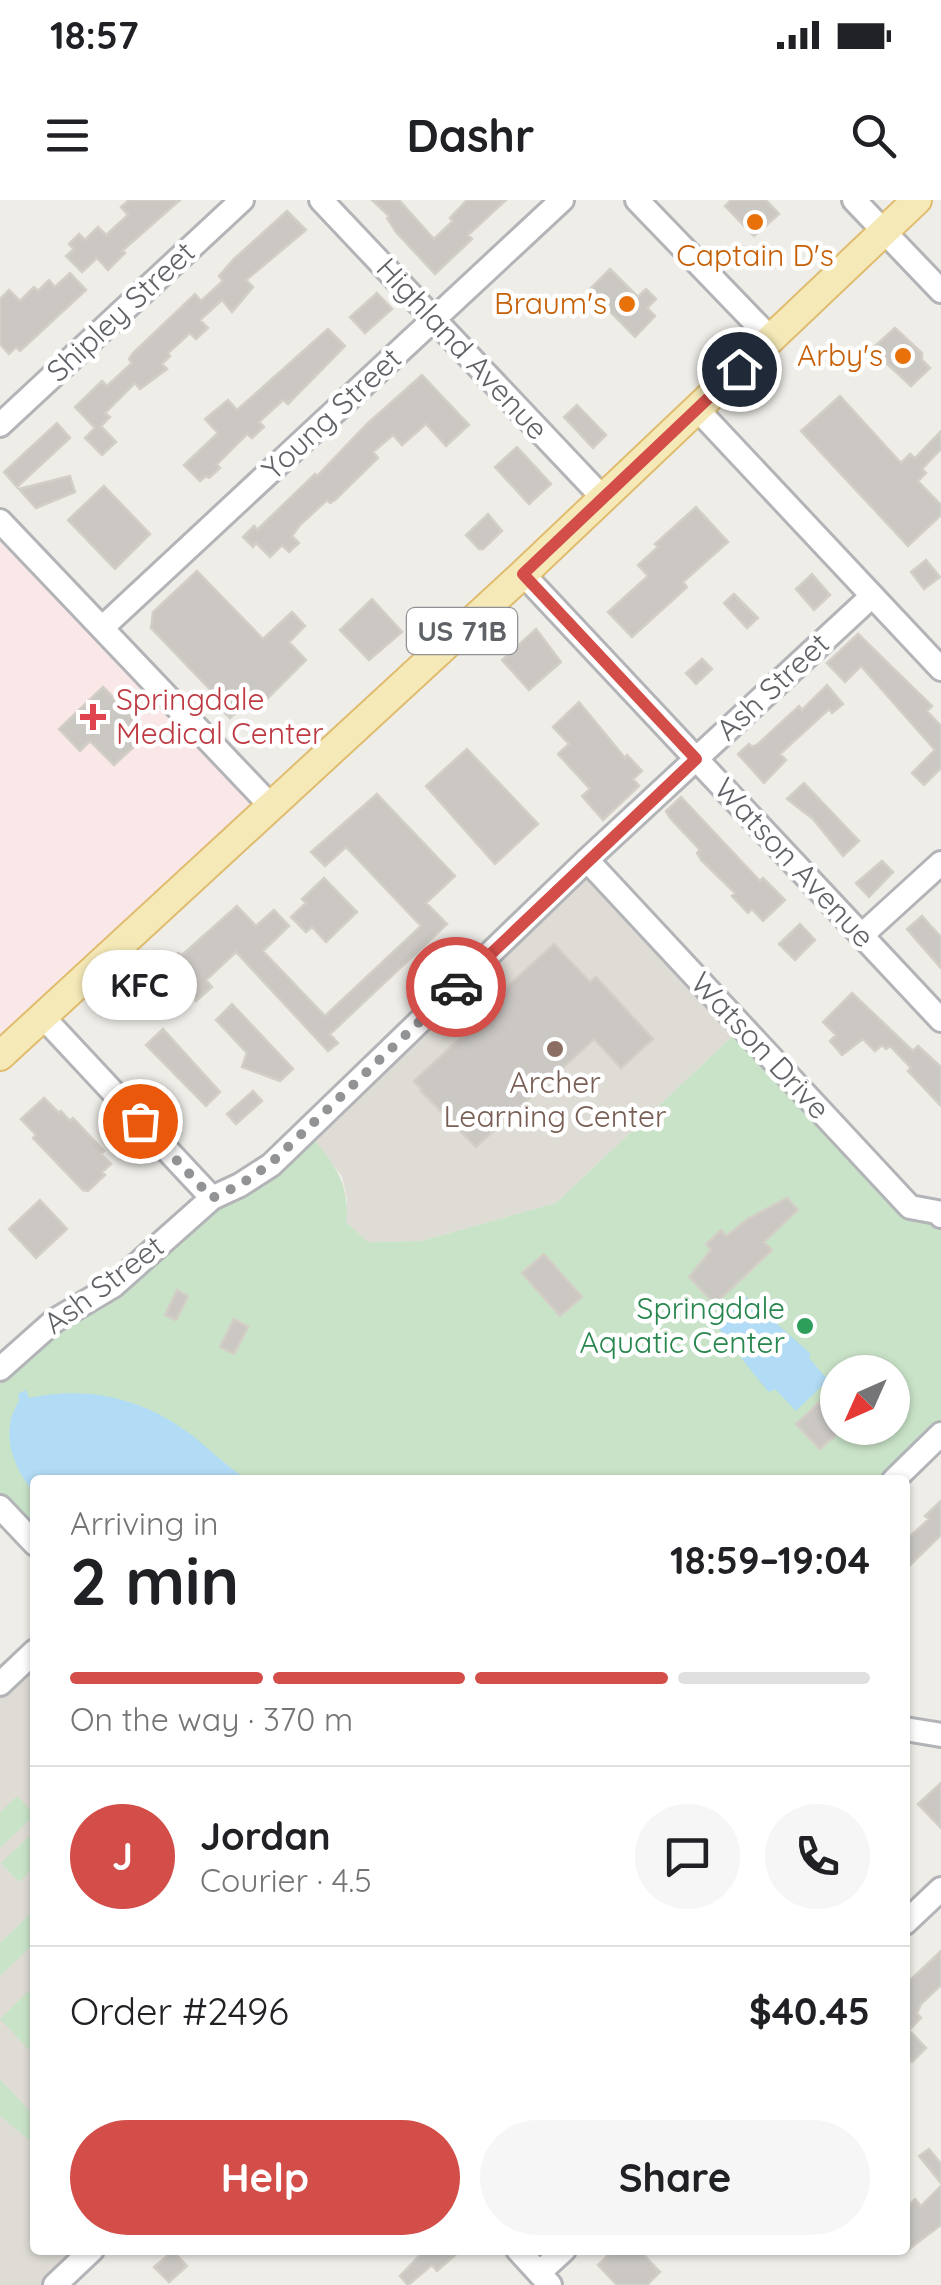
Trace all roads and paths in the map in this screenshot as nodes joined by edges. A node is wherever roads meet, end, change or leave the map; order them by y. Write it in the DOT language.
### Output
graph roads {
  1 [pos="242,200"];
  2 [pos="321,200"];
  3 [pos="562,200"];
  4 [pos="637,200"];
  5 [pos="854,200"];
  6 [pos="917,200"];
  7 [pos="884,232"];
  8 [pos="941,291"];
  9 [pos="435,320"];
  10 [pos="771,339"];
  11 [pos="697,409"];
  12 [pos="0,425"];
  13 [pos="603,498"];
  14 [pos="0,521"];
  15 [pos="523,574"];
  16 [pos="872,596"];
  17 [pos="102,628"];
  18 [pos="941,669"];
  19 [pos="696,759"];
  20 [pos="272,807"];
  21 [pos="587,860"];
  22 [pos="941,863"];
  23 [pos="862,935"];
  24 [pos="43,1017"];
  25 [pos="941,1020"];
  26 [pos="0,1056"];
  27 [pos="212,1198"];
  28 [pos="940,1212"];
  29 [pos="0,1369"];
  30 [pos="941,1434"];
  31 [pos="899,1475"];
  32 [pos="0,1507"];
  33 [pos="30,1539"];
  34 [pos="30,1656"];
  35 [pos="0,1684"];
  36 [pos="910,1730"];
  37 [pos="941,1734"];
  38 [pos="941,1889"];
  39 [pos="910,1918"];
  40 [pos="87,2255"];
  41 [pos="523,2255"];
  42 [pos="561,2255"];
  43 [pos="545,2279"];
  44 [pos="55,2285"];
  1 -- 12 [label="street, Shipley Street"];
  2 -- 9 [label="street, Highland Avenue"];
  3 -- 9 [label="street, Young Street"];
  4 -- 10 [label="street"];
  5 -- 7 [label="street"];
  6 -- 7 [label="main road, US 71B"];
  7 -- 8 [label="street"];
  7 -- 10 [label="main road, US 71B"];
  9 -- 13 [label="street, Highland Avenue"];
  9 -- 17 [label="street, Young Street"];
  10 -- 11 [label="main road, US 71B"];
  11 -- 13 [label="main road, US 71B"];
  11 -- 16 [label="street"];
  13 -- 15 [label="main road, US 71B"];
  14 -- 17 [label="street"];
  15 -- 19 [label="street, Watson Avenue"];
  15 -- 20 [label="main road, US 71B"];
  16 -- 18 [label="street"];
  16 -- 19 [label="street, Ash Street"];
  17 -- 20 [label="street"];
  19 -- 21 [label="street, Ash Street"];
  19 -- 23 [label="street, Watson Avenue"];
  20 -- 24 [label="main road, US 71B"];
  21 -- 27 [label="street, Ash Street"];
  21 -- 28 [label="street, Watson Drive"];
  22 -- 23 [label="street"];
  23 -- 25 [label="street, Watson Avenue"];
  24 -- 26 [label="main road, US 71B"];
  24 -- 27 [label="street"];
  27 -- 29 [label="street, Ash Street"];
  30 -- 31 [label="street"];
  32 -- 33 [label="street"];
  34 -- 35 [label="street"];
  36 -- 37 [label="street"];
  38 -- 39 [label="street"];
  40 -- 44 [label="street"];
  41 -- 43 [label="street"];
  42 -- 43 [label="street"];
}
